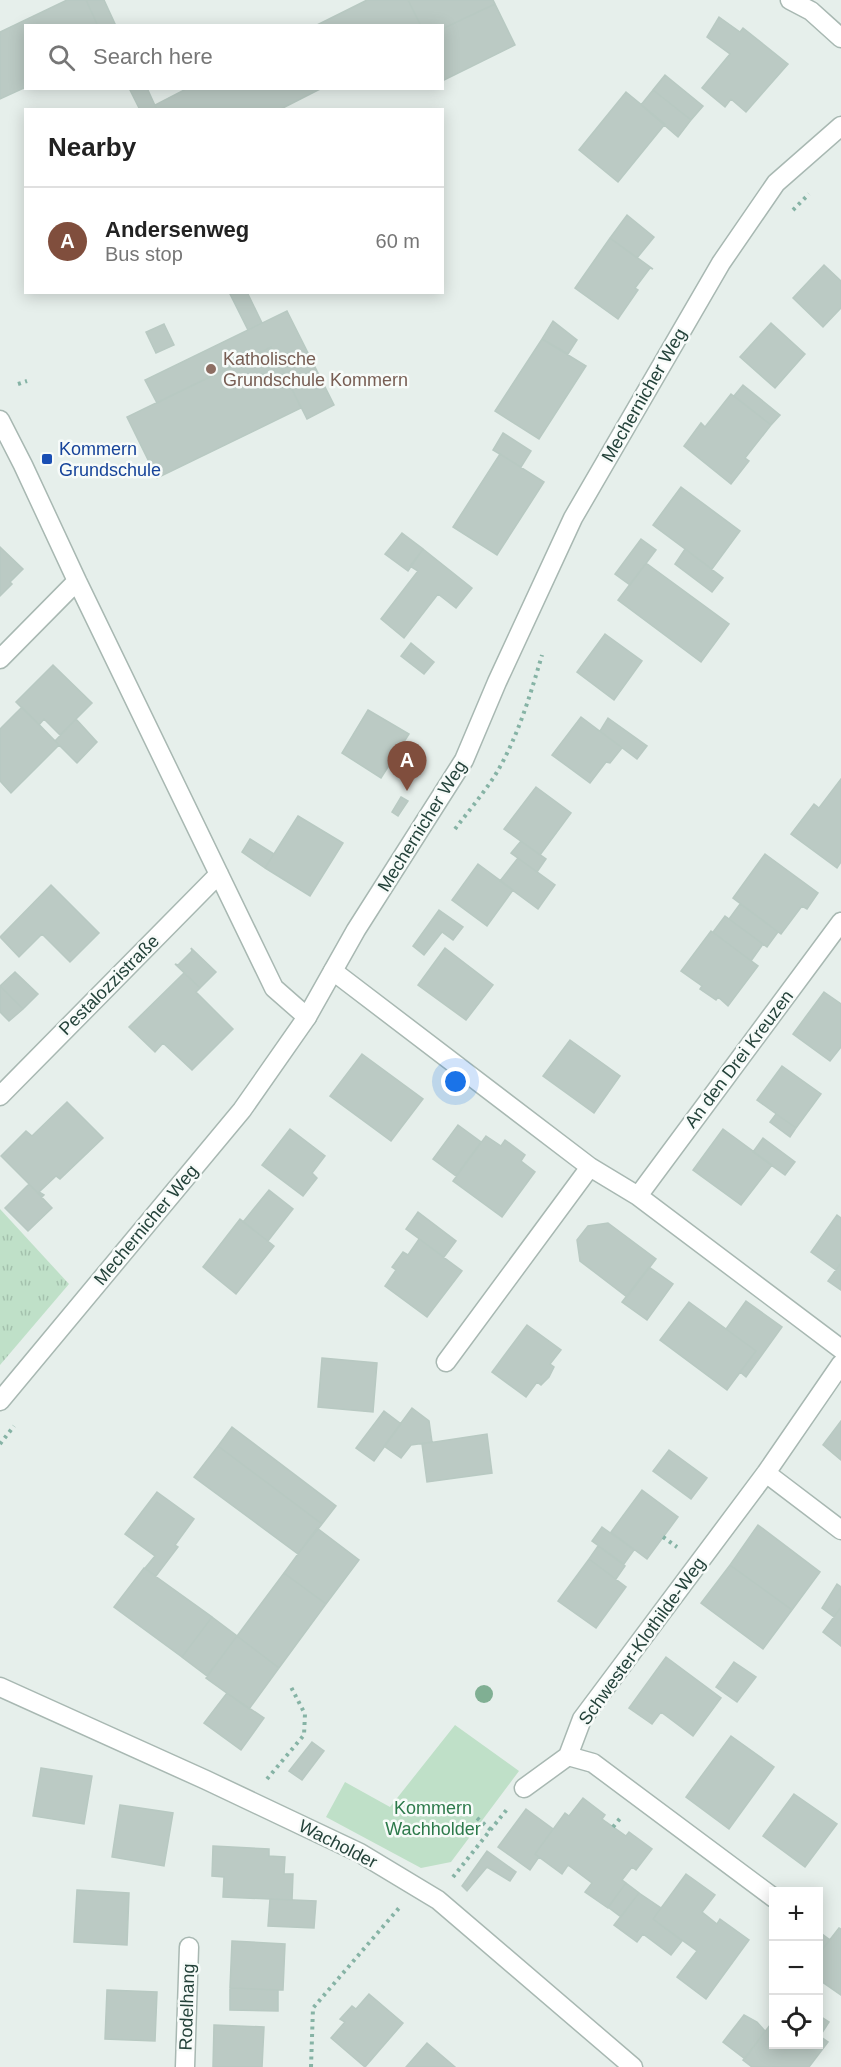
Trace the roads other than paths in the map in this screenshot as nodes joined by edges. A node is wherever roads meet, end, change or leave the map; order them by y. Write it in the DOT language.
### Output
graph roads {
  1 [pos="790,0"];
  2 [pos="841,38"];
  3 [pos="841,126"];
  4 [pos="0,420"];
  5 [pos="77,581"];
  6 [pos="0,659"];
  7 [pos="219,874"];
  8 [pos="841,922"];
  9 [pos="333,971"];
  10 [pos="307,1017"];
  11 [pos="0,1096"];
  12 [pos="590,1167"];
  13 [pos="638,1196"];
  14 [pos="841,1349"];
  15 [pos="446,1362"];
  16 [pos="841,1364"];
  17 [pos="0,1401"];
  18 [pos="766,1473"];
  19 [pos="841,1530"];
  20 [pos="0,1687"];
  21 [pos="568,1756"];
  22 [pos="524,1788"];
  23 [pos="769,1894"];
  24 [pos="189,1947"];
  25 [pos="185,2067"];
  26 [pos="633,2067"];
  1 -- 2 [label="street"];
  3 -- 9 [label="street, Mechernicher Weg"];
  4 -- 5 [label="street"];
  5 -- 6 [label="street"];
  5 -- 7 [label="street"];
  7 -- 10 [label="street"];
  7 -- 11 [label="street, Pestalozzistraße"];
  8 -- 13 [label="street, An den Drei Kreuzen"];
  9 -- 10 [label="street, Mechernicher Weg"];
  9 -- 12 [label="street"];
  10 -- 17 [label="street, Mechernicher Weg"];
  12 -- 13 [label="street"];
  12 -- 15 [label="street"];
  13 -- 14 [label="street"];
  16 -- 18 [label="street, Schwester-Klothilde-Weg"];
  18 -- 19 [label="street"];
  18 -- 21 [label="street, Schwester-Klothilde-Weg"];
  20 -- 26 [label="street, Wacholder"];
  21 -- 22 [label="street"];
  21 -- 23 [label="street"];
  24 -- 25 [label="street, Rodelhang"];
}
